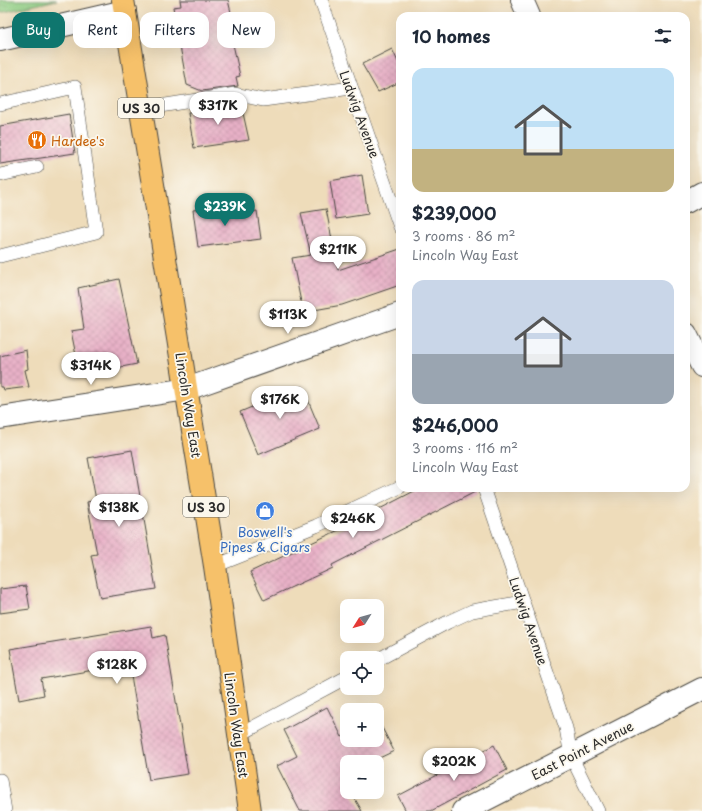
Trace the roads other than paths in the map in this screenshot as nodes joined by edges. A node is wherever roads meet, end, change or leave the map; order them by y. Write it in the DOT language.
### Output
graph roads {
  1 [pos="321,0"];
  2 [pos="522,0"];
  3 [pos="124,5"];
  4 [pos="527,12"];
  5 [pos="0,40"];
  6 [pos="351,88"];
  7 [pos="0,104"];
  8 [pos="141,109"];
  9 [pos="37,166"];
  10 [pos="0,175"];
  11 [pos="702,193"];
  12 [pos="690,200"];
  13 [pos="396,216"];
  14 [pos="0,256"];
  15 [pos="396,315"];
  16 [pos="690,342"];
  17 [pos="702,366"];
  18 [pos="187,389"];
  19 [pos="0,418"];
  20 [pos="396,489"];
  21 [pos="485,492"];
  22 [pos="215,566"];
  23 [pos="523,602"];
  24 [pos="384,656"];
  25 [pos="340,681"];
  26 [pos="702,689"];
  27 [pos="239,735"];
  28 [pos="571,756"];
  29 [pos="0,780"];
  30 [pos="5,811"];
  31 [pos="250,811"];
  32 [pos="462,811"];
  33 [pos="598,811"];
  1 -- 6 [label="lane, Ludwig Avenue"];
  2 -- 4 [label="street"];
  3 -- 5 [label="street"];
  3 -- 8 [label="highway, Lincoln Way East / US 30"];
  6 -- 8 [label="lane"];
  6 -- 13 [label="lane, Ludwig Avenue"];
  7 -- 14 [label="lane"];
  8 -- 18 [label="highway, Lincoln Way East / US 30"];
  9 -- 10 [label="lane"];
  11 -- 12 [label="street"];
  15 -- 18 [label="street"];
  16 -- 17 [label="street"];
  18 -- 19 [label="street"];
  18 -- 22 [label="highway, Lincoln Way East / US 30"];
  20 -- 22 [label="lane"];
  21 -- 23 [label="lane, Ludwig Avenue"];
  22 -- 27 [label="highway, Lincoln Way East / US 30"];
  23 -- 24 [label="lane"];
  23 -- 28 [label="lane, Ludwig Avenue"];
  25 -- 27 [label="lane"];
  26 -- 28 [label="street, East Point Avenue"];
  27 -- 31 [label="highway, Lincoln Way East / US 30"];
  28 -- 32 [label="street, East Point Avenue"];
  28 -- 33 [label="lane, Ludwig Avenue"];
  29 -- 30 [label="lane"];
}
